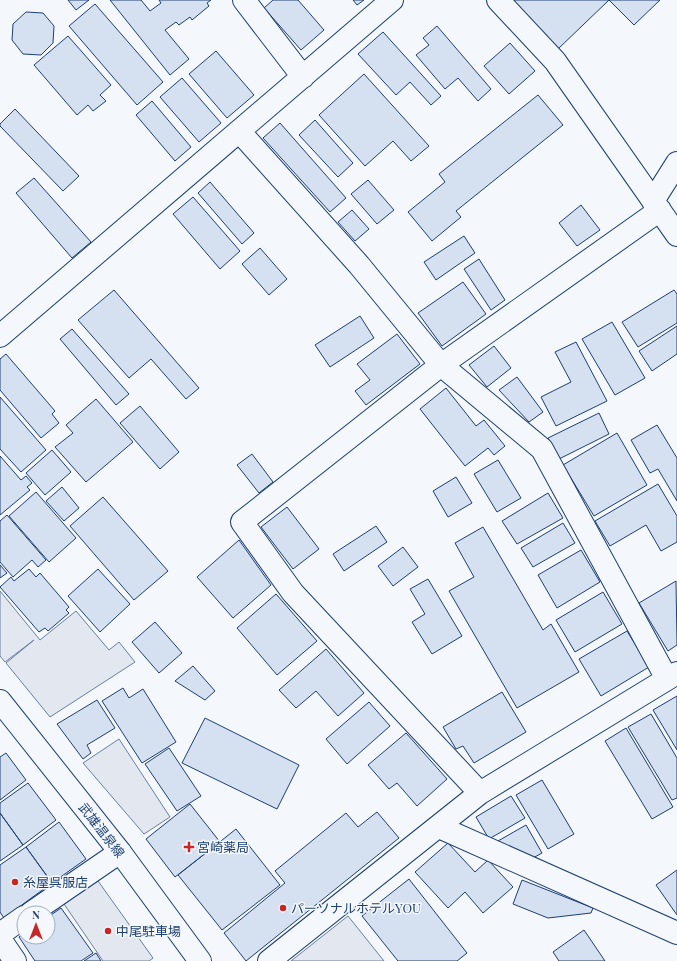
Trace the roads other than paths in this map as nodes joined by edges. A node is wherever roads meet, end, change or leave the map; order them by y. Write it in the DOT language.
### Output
graph roads {
  1 [pos="244,0"];
  2 [pos="392,0"];
  3 [pos="498,0"];
  4 [pos="303,77"];
  5 [pos="239,131"];
  6 [pos="677,163"];
  7 [pos="657,205"];
  8 [pos="677,235"];
  9 [pos="0,336"];
  10 [pos="441,365"];
  11 [pos="672,676"];
  12 [pos="0,701"];
  13 [pos="480,793"];
  14 [pos="439,827"];
  15 [pos="120,852"];
  16 [pos="43,905"];
  17 [pos="16,923"];
  18 [pos="677,933"];
  19 [pos="0,934"];
  20 [pos="0,940"];
  21 [pos="14,961"];
  22 [pos="200,961"];
  23 [pos="269,961"];
  1 -- 4 [label="street"];
  2 -- 4 [label="street"];
  3 -- 7 [label="street"];
  4 -- 5 [label="street"];
  5 -- 9 [label="street"];
  5 -- 10 [label="street"];
  6 -- 7 [label="street"];
  7 -- 8 [label="street"];
  7 -- 10 [label="street"];
  10 -- 11 [label="street"];
  10 -- 13 [label="street"];
  11 -- 13 [label="street"];
  12 -- 15 [label="street, 武雄温泉線"];
  13 -- 14 [label="street"];
  14 -- 18 [label="street"];
  14 -- 23 [label="street"];
  15 -- 16 [label="street"];
  15 -- 22 [label="street, 武雄温泉線"];
  17 -- 19 [label="street"];
  20 -- 21 [label="street"];
}
